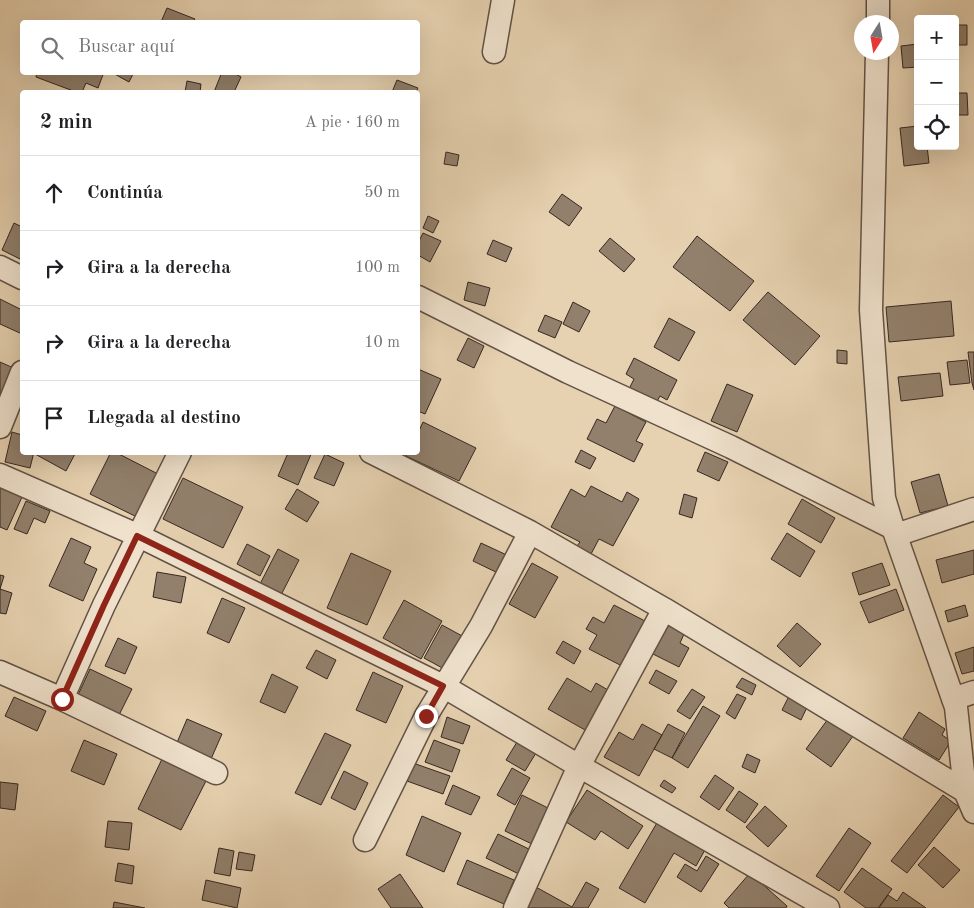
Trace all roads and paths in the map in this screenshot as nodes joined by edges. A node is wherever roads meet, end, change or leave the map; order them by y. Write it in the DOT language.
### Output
graph roads {
  1 [pos="503,0"];
  2 [pos="878,0"];
  3 [pos="878,15"];
  4 [pos="494,52"];
  5 [pos="877,60"];
  6 [pos="0,267"];
  7 [pos="20,277"];
  8 [pos="420,298"];
  9 [pos="20,377"];
  10 [pos="0,427"];
  11 [pos="178,455"];
  12 [pos="377,455"];
  13 [pos="0,475"];
  14 [pos="974,509"];
  15 [pos="530,532"];
  16 [pos="895,532"];
  17 [pos="137,536"];
  18 [pos="664,609"];
  19 [pos="0,672"];
  20 [pos="443,686"];
  21 [pos="964,696"];
  22 [pos="62,699"];
  23 [pos="579,766"];
  24 [pos="216,773"];
  25 [pos="966,791"];
  26 [pos="974,812"];
  27 [pos="365,840"];
  28 [pos="516,908"];
  29 [pos="828,908"];
  1 -- 4 [label="street"];
  2 -- 3 [label="street"];
  5 -- 16 [label="street"];
  6 -- 7 [label="street"];
  8 -- 16 [label="street"];
  9 -- 10 [label="street"];
  11 -- 17 [label="street"];
  12 -- 15 [label="street"];
  13 -- 17 [label="street"];
  14 -- 16 [label="street"];
  15 -- 18 [label="street"];
  15 -- 20 [label="street"];
  16 -- 21 [label="street"];
  17 -- 20 [label="street"];
  17 -- 22 [label="street"];
  18 -- 23 [label="street"];
  18 -- 25 [label="street"];
  19 -- 22 [label="street"];
  20 -- 23 [label="street"];
  20 -- 27 [label="street"];
  21 -- 25 [label="street"];
  22 -- 24 [label="street"];
  23 -- 28 [label="street"];
  23 -- 29 [label="street"];
  25 -- 26 [label="street"];
}
